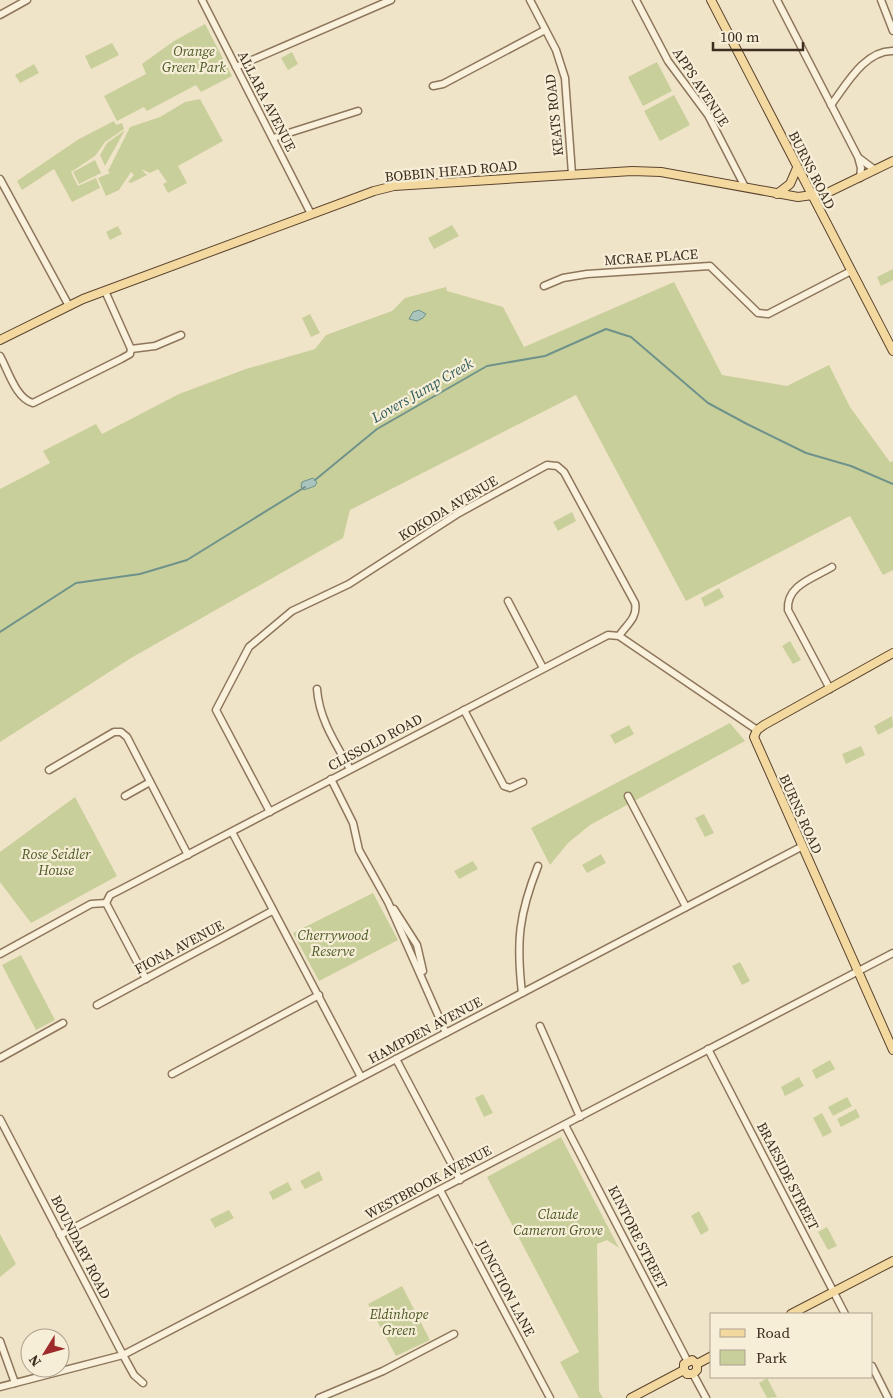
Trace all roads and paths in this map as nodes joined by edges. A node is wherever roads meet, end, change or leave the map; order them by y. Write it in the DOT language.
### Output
graph roads {
  1 [pos="27,0"];
  2 [pos="202,0"];
  3 [pos="392,0"];
  4 [pos="530,0"];
  5 [pos="636,0"];
  6 [pos="711,0"];
  7 [pos="777,0"];
  8 [pos="881,0"];
  9 [pos="0,15"];
  10 [pos="545,30"];
  11 [pos="893,31"];
  12 [pos="893,51"];
  13 [pos="236,67"];
  14 [pos="433,86"];
  15 [pos="831,105"];
  16 [pos="358,111"];
  17 [pos="273,138"];
  18 [pos="858,157"];
  19 [pos="893,161"];
  20 [pos="797,168"];
  21 [pos="875,170"];
  22 [pos="572,174"];
  23 [pos="0,178"];
  24 [pos="860,178"];
  25 [pos="745,187"];
  26 [pos="7,193"];
  27 [pos="777,194"];
  28 [pos="812,196"];
  29 [pos="0,197"];
  30 [pos="311,214"];
  31 [pos="851,271"];
  32 [pos="544,286"];
  33 [pos="105,291"];
  34 [pos="69,306"];
  35 [pos="181,335"];
  36 [pos="0,340"];
  37 [pos="131,349"];
  38 [pos="893,351"];
  39 [pos="0,356"];
  40 [pos="832,568"];
  41 [pos="508,601"];
  42 [pos="619,636"];
  43 [pos="893,653"];
  44 [pos="543,668"];
  45 [pos="316,689"];
  46 [pos="830,689"];
  47 [pos="464,710"];
  48 [pos="757,730"];
  49 [pos="350,769"];
  50 [pos="49,770"];
  51 [pos="331,780"];
  52 [pos="150,782"];
  53 [pos="523,782"];
  54 [pos="125,796"];
  55 [pos="628,796"];
  56 [pos="270,812"];
  57 [pos="232,832"];
  58 [pos="801,846"];
  59 [pos="188,854"];
  60 [pos="538,866"];
  61 [pos="106,903"];
  62 [pos="686,907"];
  63 [pos="272,911"];
  64 [pos="893,953"];
  65 [pos="0,954"];
  66 [pos="857,971"];
  67 [pos="146,979"];
  68 [pos="522,993"];
  69 [pos="319,995"];
  70 [pos="97,1005"];
  71 [pos="63,1023"];
  72 [pos="540,1026"];
  73 [pos="446,1033"];
  74 [pos="708,1050"];
  75 [pos="893,1050"];
  76 [pos="0,1058"];
  77 [pos="396,1059"];
  78 [pos="172,1074"];
  79 [pos="361,1077"];
  80 [pos="580,1117"];
  81 [pos="0,1119"];
  82 [pos="565,1125"];
  83 [pos="460,1180"];
  84 [pos="440,1190"];
  85 [pos="60,1235"];
  86 [pos="893,1260"];
  87 [pos="833,1292"];
  88 [pos="793,1313"];
  89 [pos="844,1313"];
  90 [pos="454,1334"];
  91 [pos="0,1341"];
  92 [pos="123,1355"];
  93 [pos="710,1357"];
  94 [pos="687,1360"];
  95 [pos="697,1364"];
  96 [pos="873,1368"];
  97 [pos="684,1370"];
  98 [pos="694,1374"];
  99 [pos="15,1383"];
  100 [pos="143,1384"];
  101 [pos="0,1387"];
  102 [pos="319,1398"];
  103 [pos="550,1398"];
  104 [pos="631,1398"];
  105 [pos="706,1398"];
  106 [pos="888,1398"];
  1 -- 9 [label="street"];
  2 -- 13 [label="street, ALLARA AVENUE"];
  3 -- 13 [label="street"];
  4 -- 10 [label="street, KEATS ROAD"];
  5 -- 25 [label="street, APPS AVENUE"];
  6 -- 20 [label="main road, BURNS ROAD"];
  7 -- 15 [label="street"];
  8 -- 11 [label="street"];
  10 -- 14 [label="street"];
  10 -- 22 [label="street, KEATS ROAD"];
  12 -- 15 [label="street"];
  13 -- 17 [label="street, ALLARA AVENUE"];
  15 -- 18 [label="street"];
  16 -- 17 [label="street"];
  17 -- 30 [label="street, ALLARA AVENUE"];
  18 -- 21 [label="street"];
  18 -- 24 [label="street"];
  19 -- 21 [label="main road, BOBBIN HEAD ROAD"];
  20 -- 27 [label="main road"];
  20 -- 28 [label="main road, BURNS ROAD"];
  21 -- 24 [label="main road, BOBBIN HEAD ROAD"];
  22 -- 25 [label="main road, BOBBIN HEAD ROAD"];
  22 -- 30 [label="main road, BOBBIN HEAD ROAD"];
  23 -- 26 [label="street"];
  24 -- 28 [label="main road, BOBBIN HEAD ROAD"];
  25 -- 27 [label="main road, BOBBIN HEAD ROAD"];
  26 -- 29 [label="street"];
  26 -- 34 [label="street"];
  27 -- 28 [label="main road, BOBBIN HEAD ROAD"];
  28 -- 31 [label="main road, BURNS ROAD"];
  30 -- 33 [label="main road, BOBBIN HEAD ROAD"];
  31 -- 32 [label="street, MCRAE PLACE"];
  31 -- 38 [label="main road, BURNS ROAD"];
  33 -- 34 [label="main road, BOBBIN HEAD ROAD"];
  33 -- 37 [label="street"];
  34 -- 36 [label="main road, BOBBIN HEAD ROAD"];
  35 -- 37 [label="street"];
  37 -- 39 [label="street"];
  40 -- 46 [label="street"];
  41 -- 44 [label="street"];
  42 -- 44 [label="street, CLISSOLD ROAD"];
  42 -- 48 [label="street"];
  42 -- 56 [label="street, KOKODA AVENUE"];
  43 -- 46 [label="main road"];
  44 -- 47 [label="street, CLISSOLD ROAD"];
  45 -- 49 [label="street"];
  46 -- 48 [label="main road"];
  47 -- 49 [label="street, CLISSOLD ROAD"];
  47 -- 53 [label="street"];
  48 -- 58 [label="main road, BURNS ROAD"];
  49 -- 51 [label="street, CLISSOLD ROAD"];
  50 -- 52 [label="street"];
  51 -- 56 [label="street, CLISSOLD ROAD"];
  51 -- 73 [label="street"];
  52 -- 54 [label="street"];
  52 -- 59 [label="street"];
  55 -- 62 [label="street"];
  56 -- 57 [label="street, CLISSOLD ROAD"];
  57 -- 59 [label="street, CLISSOLD ROAD"];
  57 -- 63 [label="street"];
  58 -- 62 [label="street, HAMPDEN AVENUE"];
  58 -- 66 [label="main road, BURNS ROAD"];
  59 -- 61 [label="street, CLISSOLD ROAD"];
  60 -- 68 [label="street"];
  61 -- 65 [label="street, CLISSOLD ROAD"];
  61 -- 67 [label="street"];
  62 -- 68 [label="street, HAMPDEN AVENUE"];
  63 -- 67 [label="street, FIONA AVENUE"];
  63 -- 69 [label="street"];
  64 -- 66 [label="street, WESTBROOK AVENUE"];
  66 -- 74 [label="street, WESTBROOK AVENUE"];
  66 -- 75 [label="main road, BURNS ROAD"];
  67 -- 70 [label="street, FIONA AVENUE"];
  68 -- 73 [label="street, HAMPDEN AVENUE"];
  69 -- 78 [label="street"];
  69 -- 79 [label="street"];
  71 -- 76 [label="street"];
  72 -- 80 [label="street"];
  73 -- 77 [label="street, HAMPDEN AVENUE"];
  74 -- 80 [label="street, WESTBROOK AVENUE"];
  74 -- 87 [label="street, BRAESIDE STREET"];
  77 -- 79 [label="street, HAMPDEN AVENUE"];
  77 -- 83 [label="street"];
  79 -- 85 [label="street, HAMPDEN AVENUE"];
  80 -- 82 [label="street, WESTBROOK AVENUE"];
  81 -- 85 [label="street, BOUNDARY ROAD"];
  82 -- 83 [label="street, WESTBROOK AVENUE"];
  82 -- 94 [label="street, KINTORE STREET"];
  83 -- 84 [label="street, WESTBROOK AVENUE"];
  84 -- 92 [label="street, WESTBROOK AVENUE"];
  84 -- 103 [label="street, JUNCTION LANE"];
  85 -- 92 [label="street, BOUNDARY ROAD"];
  86 -- 87 [label="main road"];
  87 -- 88 [label="main road"];
  87 -- 89 [label="street, BRAESIDE STREET"];
  90 -- 102 [label="street"];
  91 -- 99 [label="street"];
  92 -- 99 [label="street, WESTBROOK AVENUE"];
  92 -- 100 [label="street, BOUNDARY ROAD"];
  93 -- 95 [label="main road"];
  94 -- 95 [label="main road"];
  94 -- 97 [label="main road"];
  95 -- 98 [label="main road"];
  96 -- 106 [label="street"];
  97 -- 98 [label="main road"];
  97 -- 104 [label="main road"];
  98 -- 105 [label="street"];
  99 -- 101 [label="street, WESTBROOK AVENUE"];
}
